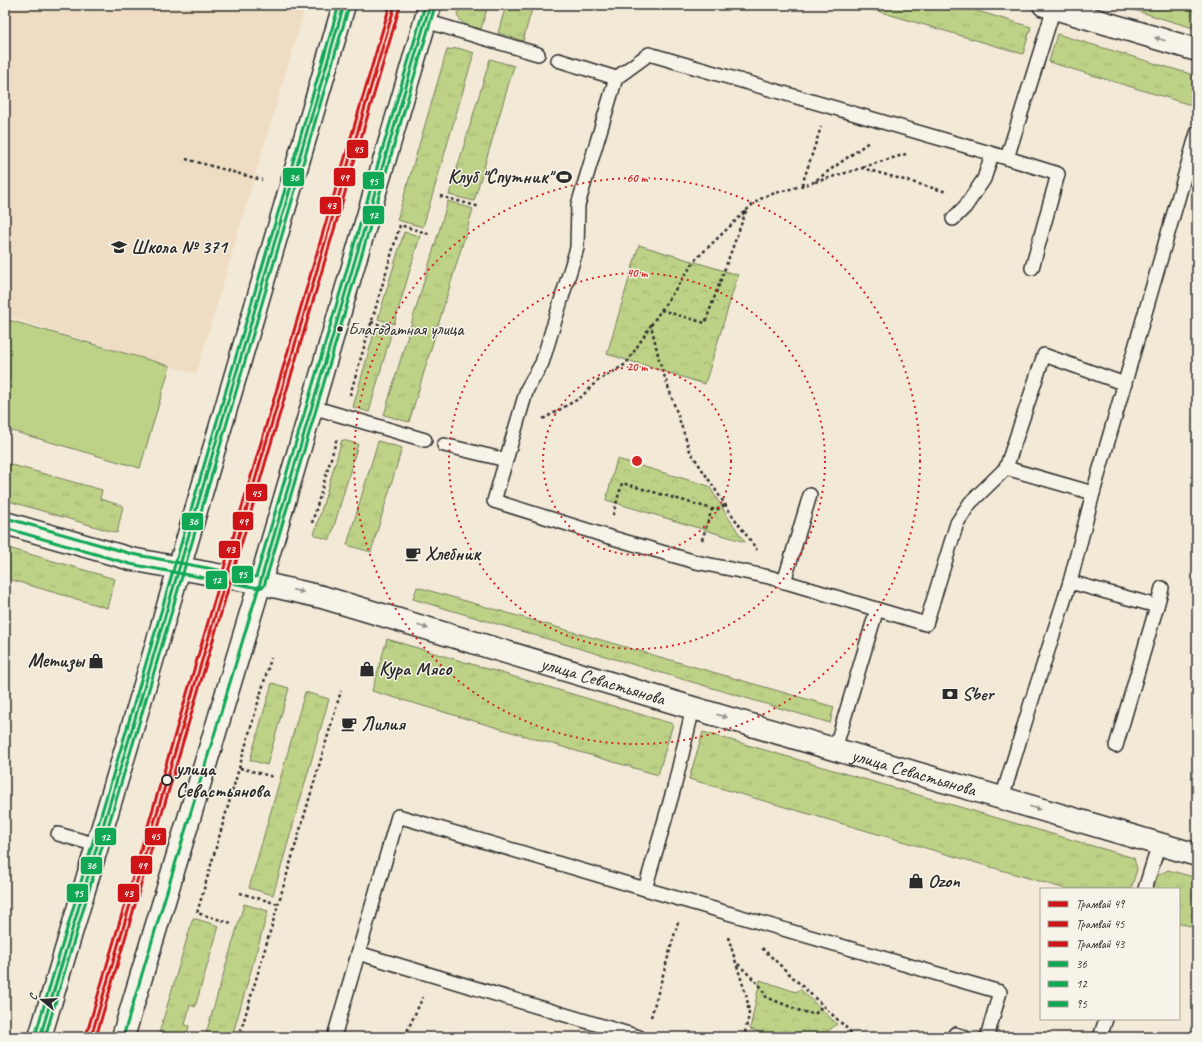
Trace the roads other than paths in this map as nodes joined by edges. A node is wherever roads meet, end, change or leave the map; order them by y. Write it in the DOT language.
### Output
graph roads {
  1 [pos="344,5"];
  2 [pos="1049,7"];
  3 [pos="428,13"];
  4 [pos="1197,50"];
  5 [pos="538,54"];
  6 [pos="558,60"];
  7 [pos="616,78"];
  8 [pos="1197,133"];
  9 [pos="992,154"];
  10 [pos="1007,158"];
  11 [pos="953,219"];
  12 [pos="1032,268"];
  13 [pos="1125,384"];
  14 [pos="312,407"];
  15 [pos="425,440"];
  16 [pos="444,445"];
  17 [pos="506,460"];
  18 [pos="1006,468"];
  19 [pos="1093,493"];
  20 [pos="810,495"];
  21 [pos="5,523"];
  22 [pos="179,568"];
  23 [pos="784,582"];
  24 [pos="1070,582"];
  25 [pos="260,583"];
  26 [pos="1162,588"];
  27 [pos="1157,606"];
  28 [pos="877,609"];
  29 [pos="693,708"];
  30 [pos="1116,746"];
  31 [pos="835,749"];
  32 [pos="1002,798"];
  33 [pos="58,834"];
  34 [pos="1158,844"];
  35 [pos="97,845"];
  36 [pos="1197,855"];
  37 [pos="1145,888"];
  38 [pos="645,889"];
  39 [pos="358,953"];
  40 [pos="1106,1020"];
  41 [pos="40,1037"];
  42 [pos="123,1037"];
  43 [pos="334,1037"];
  44 [pos="639,1037"];
  45 [pos="955,1037"];
  46 [pos="964,1037"];
  47 [pos="987,1037"];
  48 [pos="1100,1037"];
  1 -- 22 [label="main road"];
  4 -- 2 [label="main road, one-way"];
  2 -- 10 [label="lane"];
  3 -- 5 [label="lane"];
  3 -- 14 [label="main road"];
  6 -- 7 [label="lane"];
  7 -- 9 [label="lane"];
  7 -- 17 [label="lane"];
  8 -- 13 [label="lane"];
  9 -- 10 [label="lane"];
  9 -- 11 [label="lane"];
  10 -- 12 [label="lane"];
  13 -- 18 [label="lane"];
  13 -- 19 [label="lane"];
  14 -- 15 [label="lane"];
  14 -- 25 [label="main road"];
  16 -- 17 [label="lane"];
  17 -- 23 [label="lane"];
  18 -- 19 [label="lane"];
  18 -- 28 [label="lane"];
  19 -- 24 [label="lane"];
  20 -- 23 [label="lane"];
  21 -- 22 [label="main road, улица Севастьянова"];
  22 -- 25 [label="main road, улица Севастьянова"];
  22 -- 35 [label="main road"];
  23 -- 28 [label="lane"];
  24 -- 27 [label="lane"];
  24 -- 32 [label="lane"];
  25 -- 29 [label="main road, улица Севастьянова, one-way"];
  25 -- 42 [label="main road"];
  26 -- 27 [label="lane"];
  27 -- 30 [label="lane"];
  28 -- 31 [label="lane"];
  29 -- 31 [label="main road, улица Севастьянова, one-way"];
  29 -- 38 [label="lane"];
  31 -- 32 [label="main road, улица Севастьянова"];
  32 -- 34 [label="main road, улица Севастьянова, one-way"];
  33 -- 35 [label="lane"];
  34 -- 36 [label="main road, улица Севастьянова"];
  34 -- 37 [label="lane"];
  35 -- 41 [label="main road"];
  38 -- 39 [label="lane"];
  38 -- 47 [label="lane"];
  39 -- 43 [label="lane"];
  39 -- 44 [label="lane"];
  40 -- 48 [label="lane"];
  45 -- 46 [label="lane"];
}
